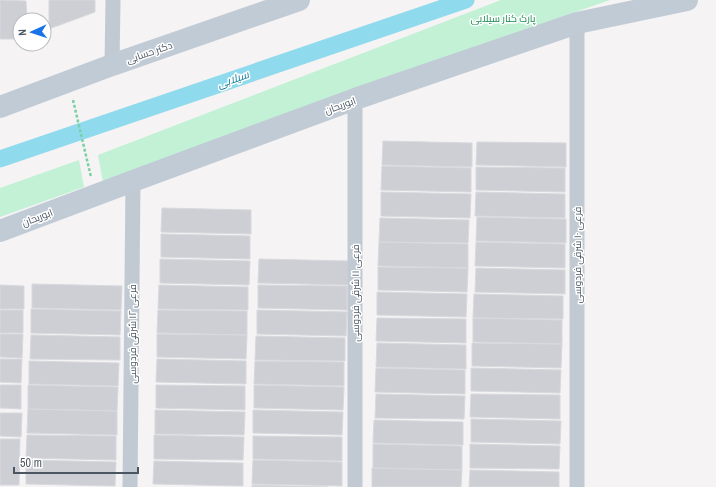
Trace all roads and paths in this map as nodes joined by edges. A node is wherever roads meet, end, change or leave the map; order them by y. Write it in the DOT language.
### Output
graph roads {
  1 [pos="113,0"];
  2 [pos="299,0"];
  3 [pos="687,0"];
  4 [pos="577,23"];
  5 [pos="112,65"];
  6 [pos="69,81"];
  7 [pos="355,100"];
  8 [pos="0,107"];
  9 [pos="133,181"];
  10 [pos="96,195"];
  11 [pos="0,231"];
  12 [pos="130,487"];
  13 [pos="355,487"];
  14 [pos="577,487"];
  1 -- 5 [label="street"];
  2 -- 5 [label="main road, دکتر حسابی"];
  3 -- 4 [label="main road, ابوریحان"];
  4 -- 7 [label="main road, ابوریحان"];
  4 -- 14 [label="street, فرعی ۱۰ شرقی فردوسی"];
  5 -- 6 [label="main road, دکتر حسابی"];
  6 -- 8 [label="main road, دکتر حسابی"];
  6 -- 10 [label="path"];
  7 -- 9 [label="main road, ابوریحان"];
  7 -- 13 [label="street, فرعی ۱۱ شرقی فردوسی"];
  9 -- 10 [label="main road, ابوریحان"];
  9 -- 12 [label="street, فرعی ۱۲ شرقی فردوسی"];
  10 -- 11 [label="main road, ابوریحان"];
}
